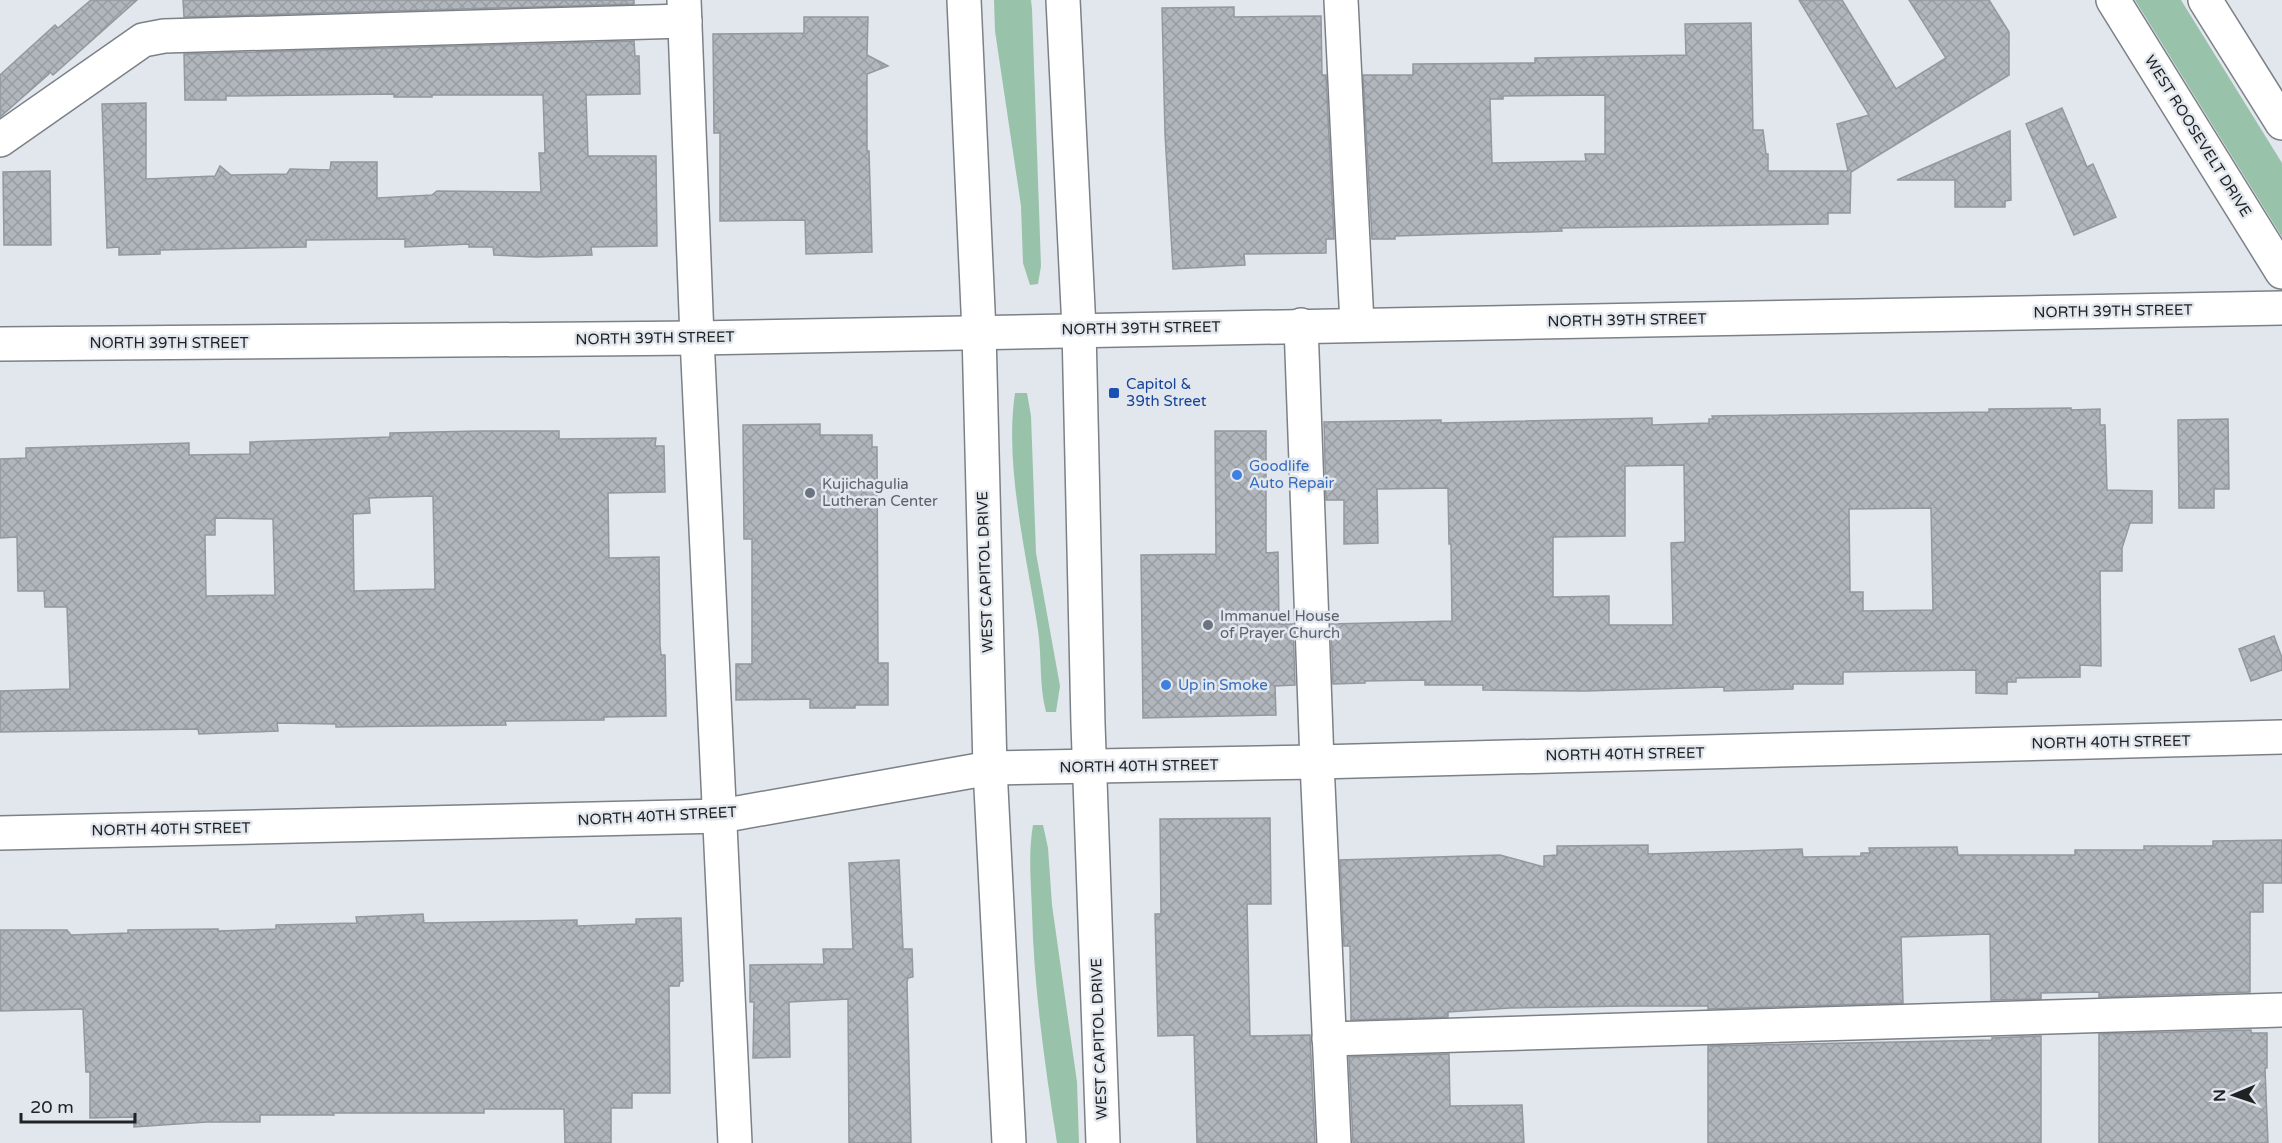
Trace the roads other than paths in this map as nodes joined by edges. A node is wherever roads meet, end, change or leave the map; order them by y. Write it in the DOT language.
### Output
graph roads {
  1 [pos="964,0"];
  2 [pos="1063,0"];
  3 [pos="1341,0"];
  4 [pos="2113,0"];
  5 [pos="2205,0"];
  6 [pos="685,10"];
  7 [pos="2282,123"];
  8 [pos="0,140"];
  9 [pos="2282,272"];
  10 [pos="2282,308"];
  11 [pos="1357,324"];
  12 [pos="1301,325"];
  13 [pos="1079,329"];
  14 [pos="979,332"];
  15 [pos="697,338"];
  16 [pos="0,344"];
  17 [pos="2282,737"];
  18 [pos="1317,762"];
  19 [pos="1089,766"];
  20 [pos="990,768"];
  21 [pos="721,816"];
  22 [pos="0,833"];
  23 [pos="2282,1010"];
  24 [pos="1329,1039"];
  25 [pos="735,1143"];
  26 [pos="1009,1143"];
  27 [pos="1103,1143"];
  28 [pos="1334,1143"];
  1 -- 14 [label="street, WEST CAPITOL DRIVE"];
  2 -- 13 [label="street, WEST CAPITOL DRIVE"];
  3 -- 11 [label="street"];
  4 -- 9 [label="street, WEST ROOSEVELT DRIVE"];
  5 -- 7 [label="street"];
  6 -- 8 [label="street"];
  6 -- 15 [label="street"];
  10 -- 11 [label="street, NORTH 39TH STREET"];
  11 -- 12 [label="street, NORTH 39TH STREET"];
  12 -- 13 [label="street, NORTH 39TH STREET"];
  12 -- 18 [label="street"];
  13 -- 14 [label="street, NORTH 39TH STREET"];
  13 -- 19 [label="street, WEST CAPITOL DRIVE"];
  14 -- 15 [label="street, NORTH 39TH STREET"];
  14 -- 20 [label="street, WEST CAPITOL DRIVE"];
  15 -- 16 [label="street, NORTH 39TH STREET"];
  15 -- 21 [label="street"];
  17 -- 18 [label="street, NORTH 40TH STREET"];
  18 -- 19 [label="street, NORTH 40TH STREET"];
  18 -- 24 [label="street"];
  19 -- 20 [label="street, NORTH 40TH STREET"];
  19 -- 27 [label="street, WEST CAPITOL DRIVE"];
  20 -- 21 [label="street, NORTH 40TH STREET"];
  20 -- 26 [label="street, WEST CAPITOL DRIVE"];
  21 -- 22 [label="street, NORTH 40TH STREET"];
  21 -- 25 [label="street"];
  23 -- 24 [label="street"];
  24 -- 28 [label="street"];
}
